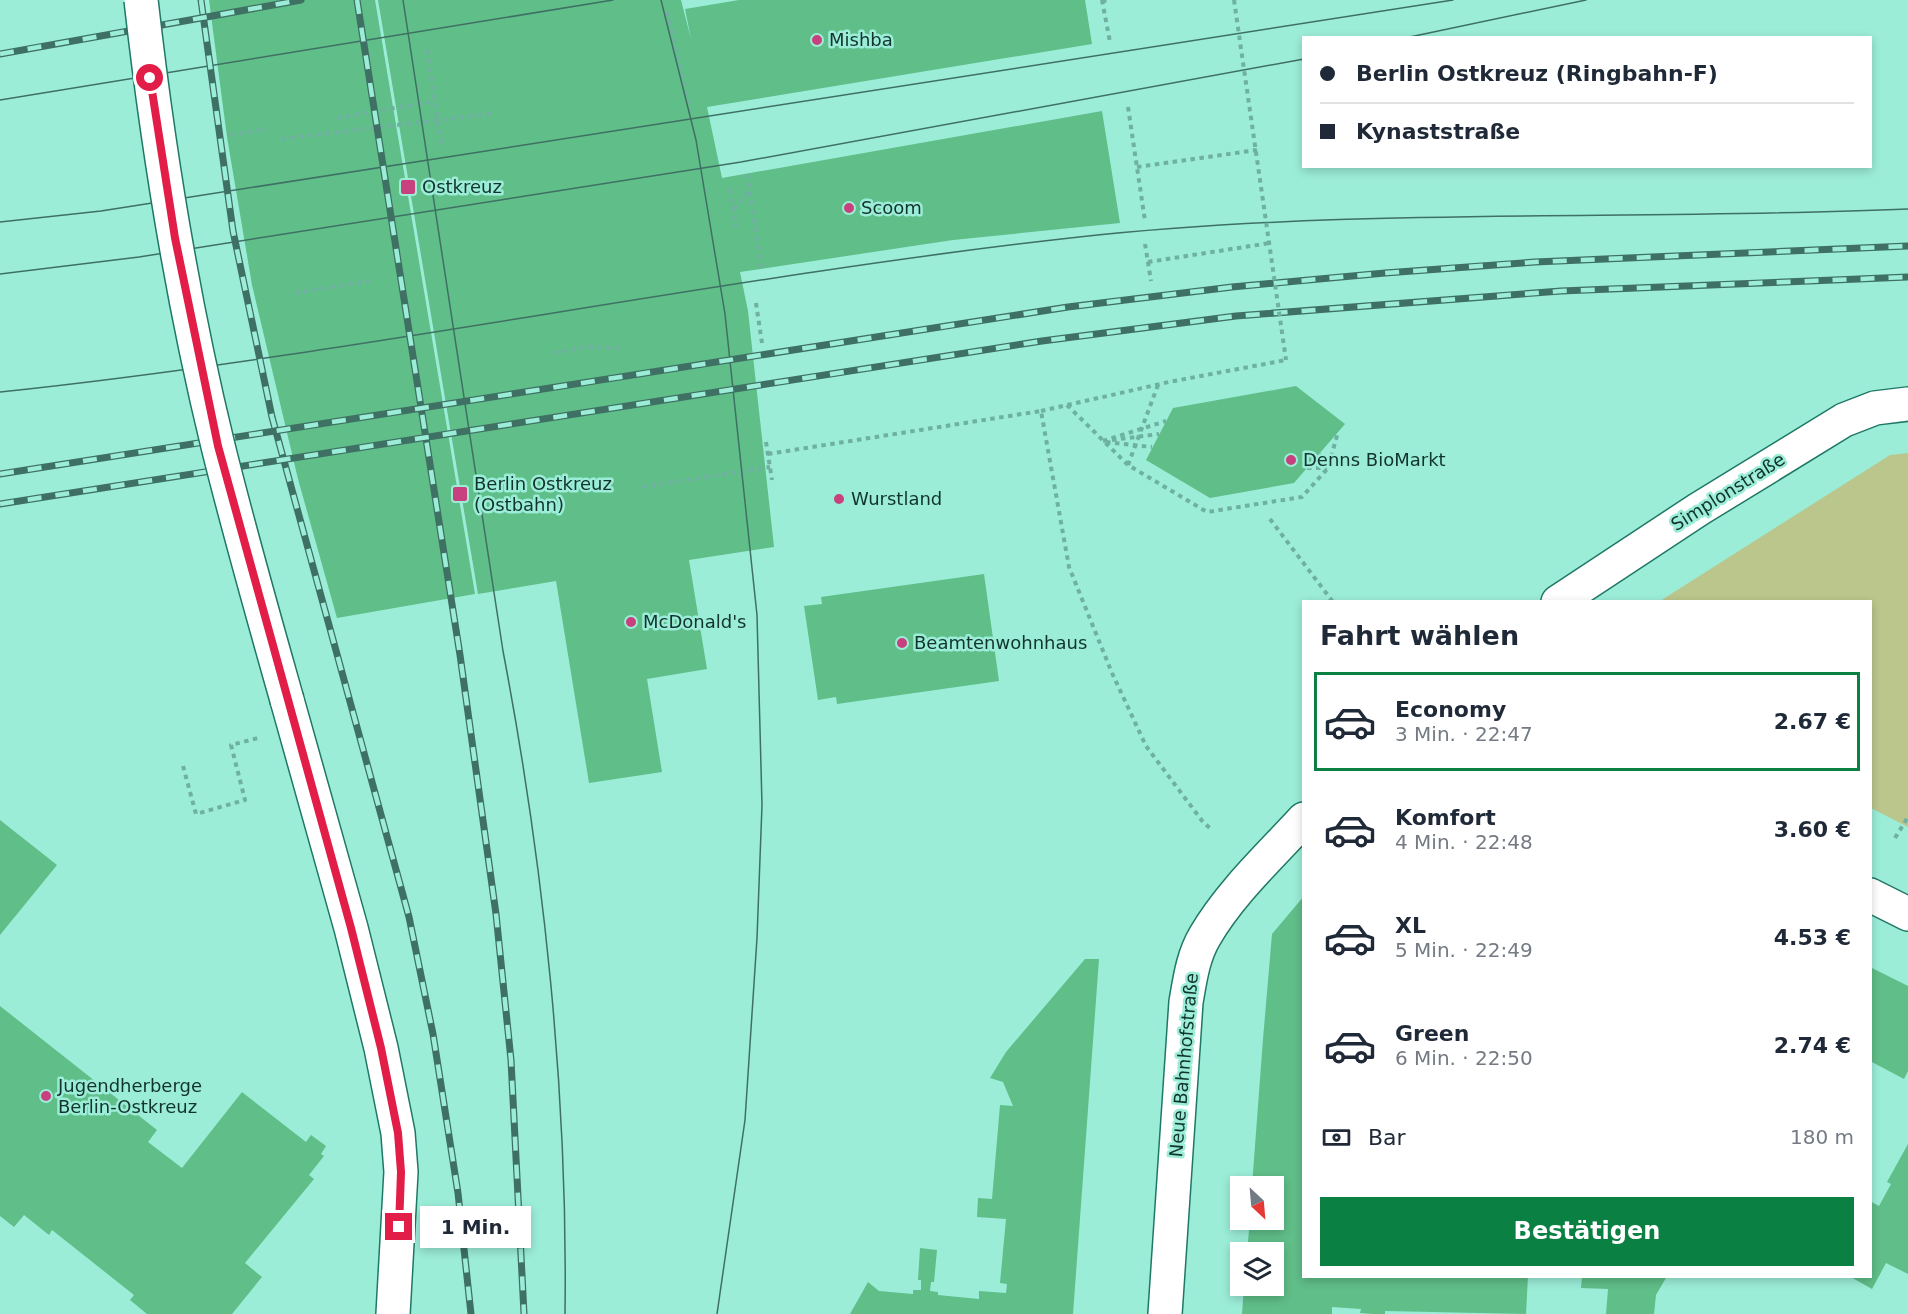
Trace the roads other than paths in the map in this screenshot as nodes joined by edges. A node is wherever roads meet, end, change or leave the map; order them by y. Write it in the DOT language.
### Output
graph roads {
  1 [pos="141,0"];
  2 [pos="1908,404"];
  3 [pos="1561,600"];
  4 [pos="1302,821"];
  5 [pos="1872,896"];
  6 [pos="1908,914"];
  7 [pos="393,1314"];
  8 [pos="1165,1314"];
  1 -- 7 [label="street, bridge"];
  2 -- 3 [label="street, Simplonstraße"];
  4 -- 8 [label="street, Neue Bahnhofstraße"];
  5 -- 6 [label="street"];
}
